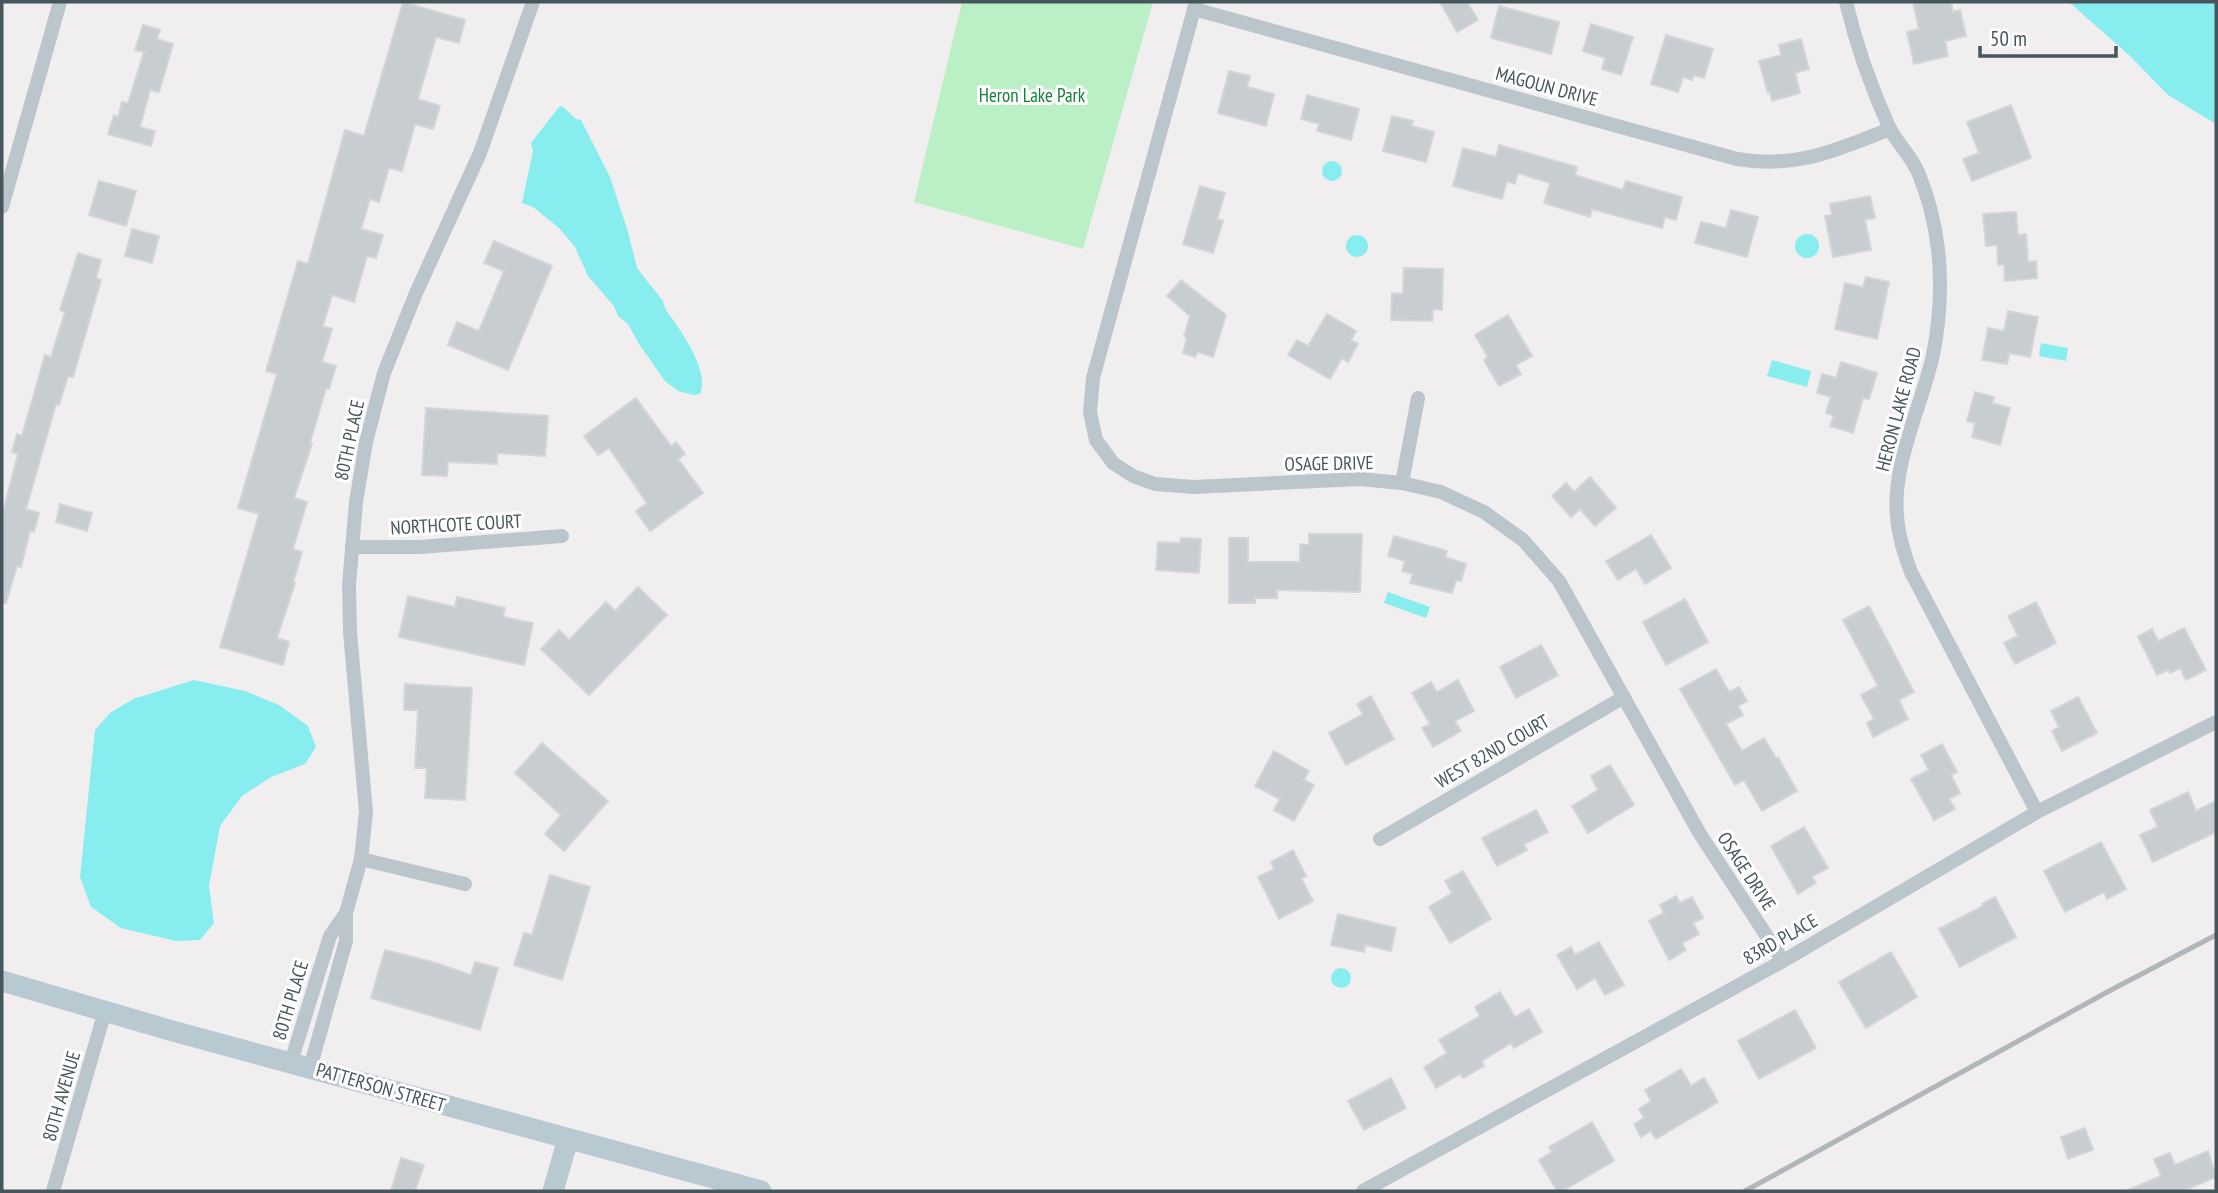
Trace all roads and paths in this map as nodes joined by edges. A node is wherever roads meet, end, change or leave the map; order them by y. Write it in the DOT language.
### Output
graph roads {
  1 [pos="60,2"];
  2 [pos="533,2"];
  3 [pos="1846,2"];
  4 [pos="1195,5"];
  5 [pos="1890,129"];
  6 [pos="2,207"];
  7 [pos="1418,398"];
  8 [pos="1402,483"];
  9 [pos="562,536"];
  10 [pos="352,547"];
  11 [pos="1624,697"];
  12 [pos="2216,722"];
  13 [pos="2037,812"];
  14 [pos="1380,839"];
  15 [pos="361,859"];
  16 [pos="465,884"];
  17 [pos="1783,961"];
  18 [pos="2,981"];
  19 [pos="105,1011"];
  20 [pos="301,1065"];
  21 [pos="568,1139"];
  22 [pos="53,1191"];
  23 [pos="553,1191"];
  24 [pos="761,1191"];
  25 [pos="1363,1191"];
  1 -- 6 [label="street"];
  2 -- 10 [label="street, 80TH PLACE"];
  3 -- 5 [label="street, HERON LAKE ROAD"];
  4 -- 5 [label="street, MAGOUN DRIVE"];
  4 -- 8 [label="street, OSAGE DRIVE"];
  5 -- 13 [label="street, HERON LAKE ROAD"];
  7 -- 8 [label="street"];
  8 -- 11 [label="street, OSAGE DRIVE"];
  9 -- 10 [label="street, NORTHCOTE COURT"];
  10 -- 15 [label="street, 80TH PLACE"];
  11 -- 14 [label="street, WEST 82ND COURT"];
  11 -- 17 [label="street, OSAGE DRIVE"];
  12 -- 13 [label="street, 83RD PLACE"];
  13 -- 17 [label="street, 83RD PLACE"];
  15 -- 16 [label="street"];
  15 -- 20 [label="street, 80TH PLACE"];
  17 -- 25 [label="street, 83RD PLACE"];
  18 -- 19 [label="street, PATTERSON STREET"];
  19 -- 20 [label="street, PATTERSON STREET"];
  19 -- 22 [label="street, 80TH AVENUE"];
  20 -- 21 [label="street, PATTERSON STREET"];
  21 -- 23 [label="street"];
  21 -- 24 [label="street, PATTERSON STREET"];
}
